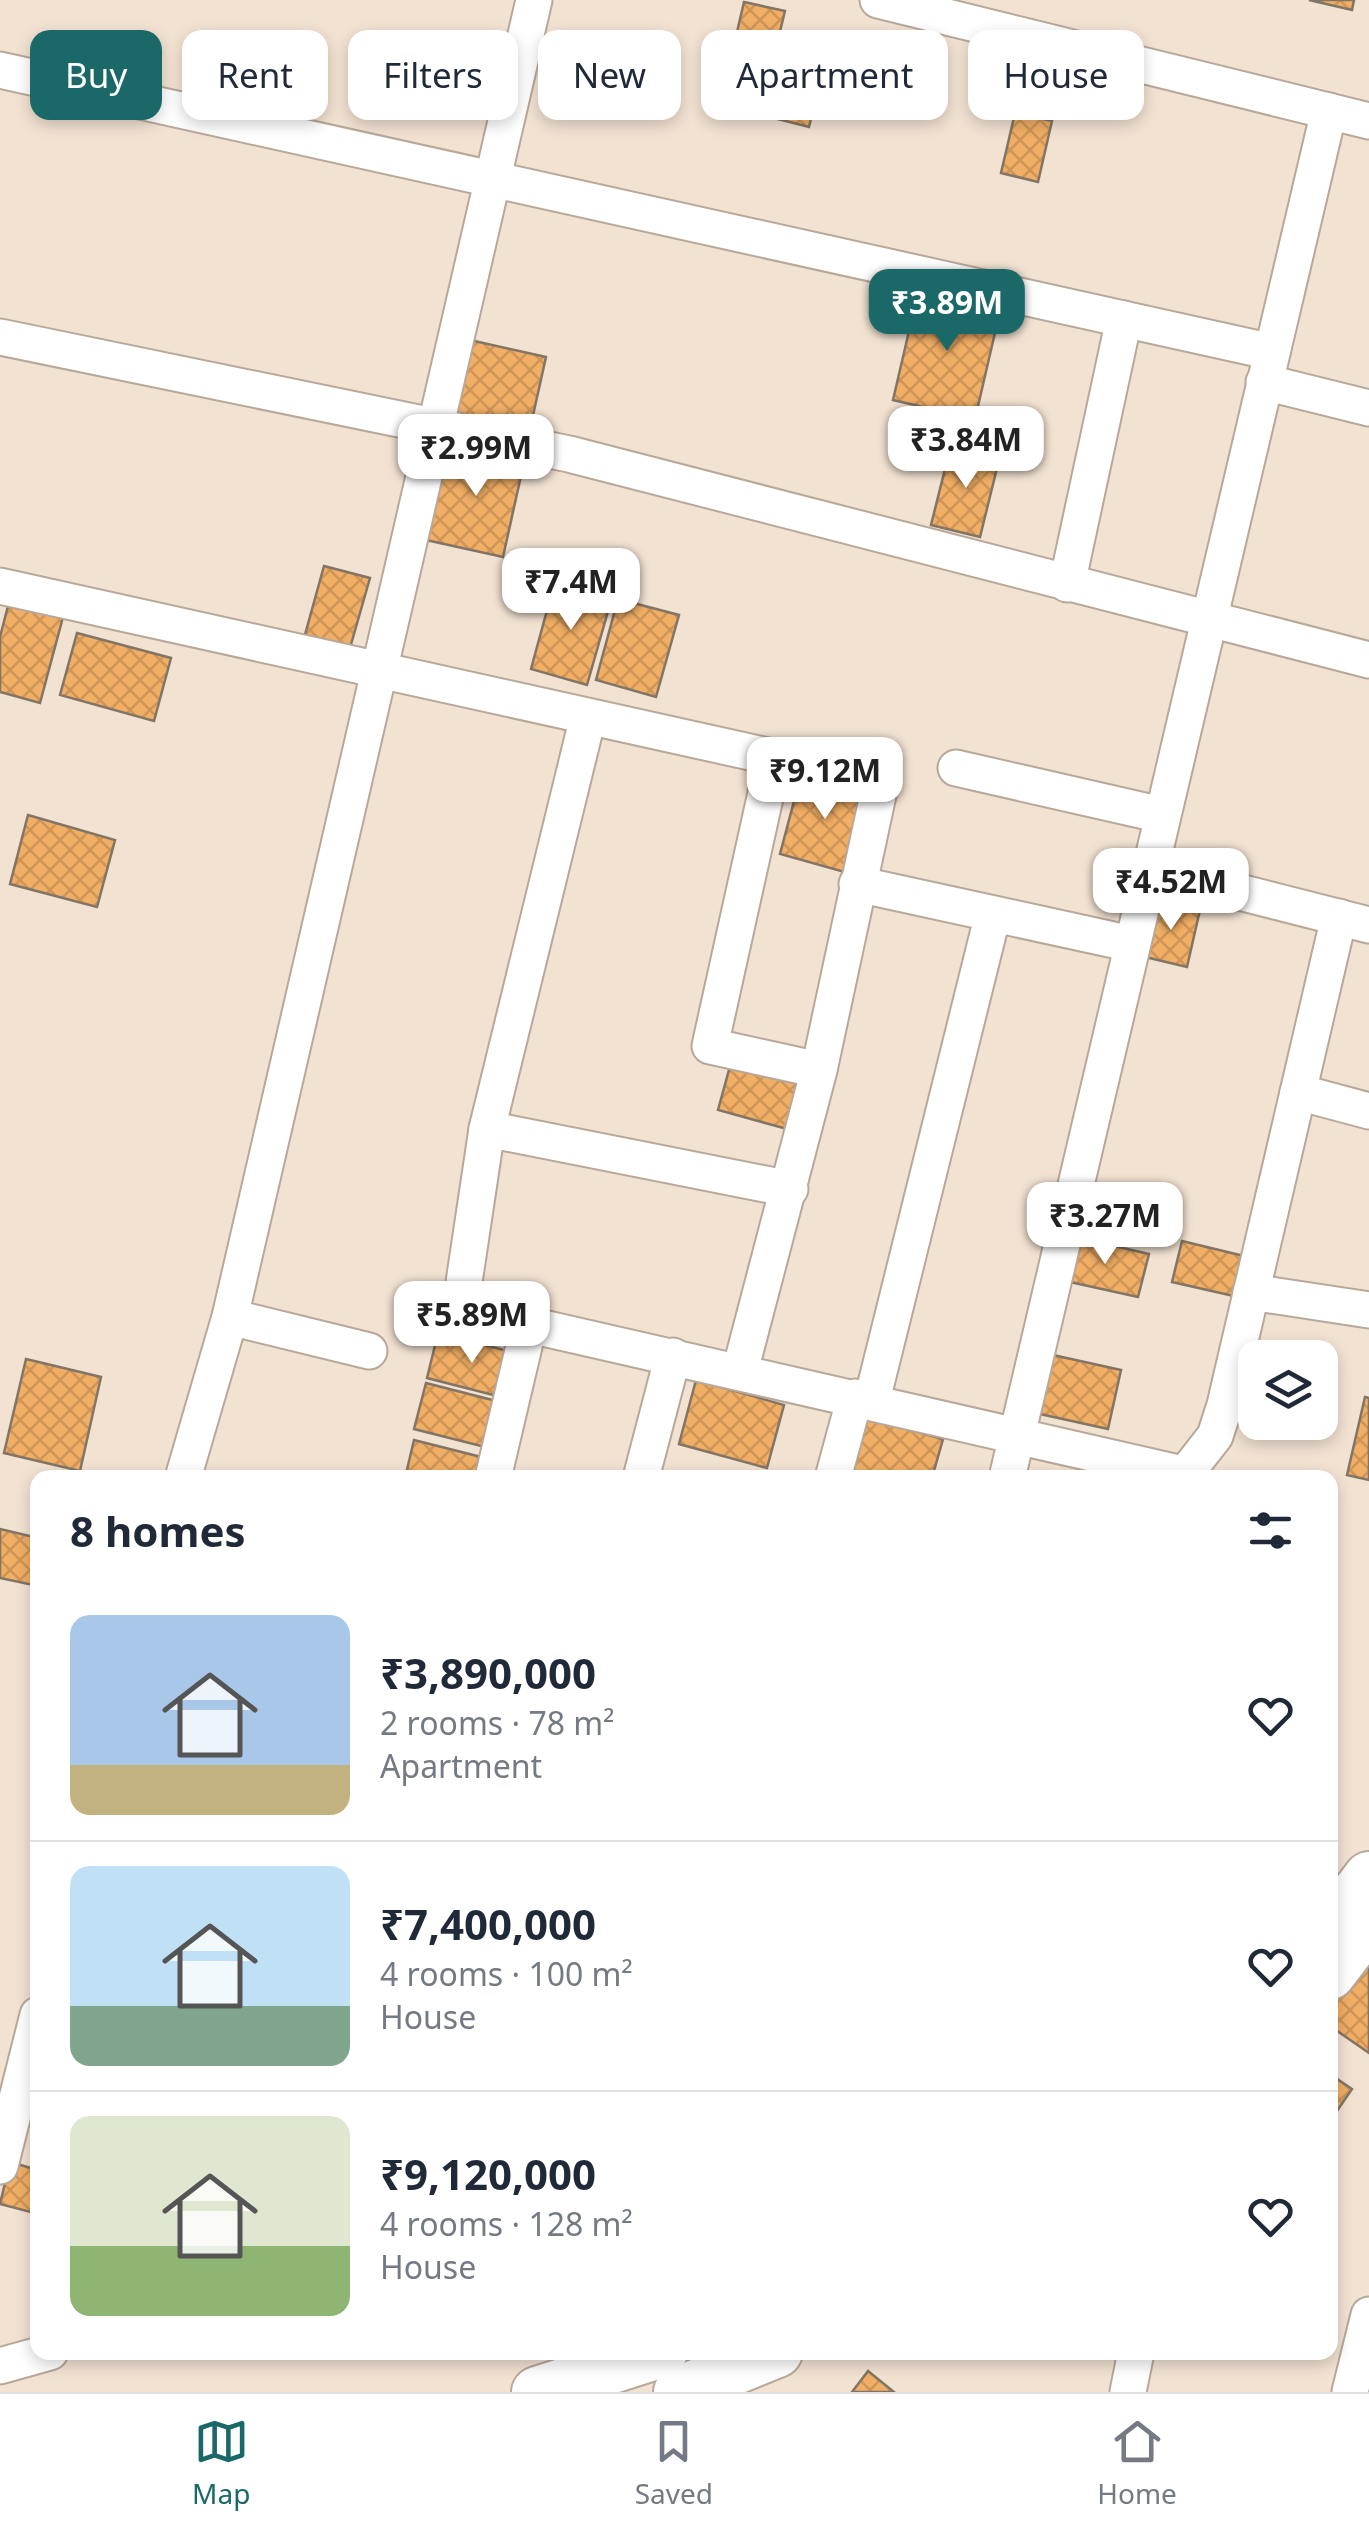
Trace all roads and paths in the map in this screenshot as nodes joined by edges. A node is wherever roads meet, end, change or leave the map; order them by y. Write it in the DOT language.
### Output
graph roads {
  1 [pos="534,0"];
  2 [pos="878,0"];
  3 [pos="0,70"];
  4 [pos="1330,111"];
  5 [pos="1369,121"];
  6 [pos="493,178"];
  7 [pos="1124,319"];
  8 [pos="0,337"];
  9 [pos="1268,366"];
  10 [pos="1369,408"];
  11 [pos="436,427"];
  12 [pos="1067,584"];
  13 [pos="0,586"];
  14 [pos="1207,620"];
  15 [pos="1369,660"];
  16 [pos="378,672"];
  17 [pos="588,717"];
  18 [pos="774,757"];
  19 [pos="956,768"];
  20 [pos="1162,814"];
  21 [pos="1149,869"];
  22 [pos="857,884"];
  23 [pos="993,914"];
  24 [pos="1354,921"];
  25 [pos="1132,944"];
  26 [pos="820,1070"];
  27 [pos="1298,1092"];
  28 [pos="1369,1111"];
  29 [pos="487,1129"];
  30 [pos="790,1189"];
  31 [pos="1251,1292"];
  32 [pos="1369,1310"];
  33 [pos="230,1317"];
  34 [pos="530,1324"];
  35 [pos="369,1351"];
  36 [pos="673,1356"];
  37 [pos="740,1371"];
  38 [pos="864,1399"];
  39 [pos="1018,1432"];
  40 [pos="185,1470"];
  41 [pos="495,1470"];
  42 [pos="643,1470"];
  43 [pos="836,1470"];
  44 [pos="1009,1470"];
  45 [pos="1160,1470"];
  46 [pos="1188,1470"];
  47 [pos="1369,1877"];
  48 [pos="1338,1918"];
  49 [pos="1369,1923"];
  50 [pos="1338,1964"];
  51 [pos="30,2047"];
  52 [pos="0,2166"];
  53 [pos="1369,2315"];
  54 [pos="30,2358"];
  55 [pos="637,2360"];
  56 [pos="757,2360"];
  57 [pos="1134,2360"];
  58 [pos="0,2366"];
  59 [pos="537,2392"];
  60 [pos="679,2392"];
  61 [pos="1128,2392"];
  62 [pos="1350,2392"];
  1 -- 6 [label="street"];
  2 -- 4 [label="street"];
  3 -- 6 [label="street"];
  4 -- 5 [label="street"];
  4 -- 9 [label="street"];
  6 -- 7 [label="street"];
  6 -- 11 [label="street"];
  7 -- 9 [label="street"];
  7 -- 12 [label="street"];
  8 -- 11 [label="street"];
  9 -- 10 [label="street"];
  9 -- 14 [label="street"];
  11 -- 12 [label="street"];
  11 -- 16 [label="street"];
  12 -- 14 [label="street"];
  13 -- 16 [label="street"];
  14 -- 15 [label="street"];
  14 -- 20 [label="street"];
  16 -- 17 [label="street"];
  16 -- 33 [label="street"];
  17 -- 18 [label="street"];
  17 -- 29 [label="street"];
  18 -- 22 [label="street"];
  18 -- 26 [label="street"];
  19 -- 20 [label="street"];
  20 -- 21 [label="street"];
  21 -- 24 [label="street"];
  21 -- 25 [label="street"];
  22 -- 23 [label="street"];
  22 -- 26 [label="street"];
  23 -- 25 [label="street"];
  23 -- 38 [label="street"];
  24 -- 27 [label="street"];
  25 -- 39 [label="street"];
  26 -- 30 [label="street"];
  27 -- 28 [label="street"];
  27 -- 31 [label="street"];
  29 -- 30 [label="street"];
  29 -- 34 [label="street"];
  30 -- 37 [label="street"];
  31 -- 32 [label="street"];
  31 -- 46 [label="street"];
  33 -- 35 [label="street"];
  33 -- 40 [label="street"];
  34 -- 36 [label="street"];
  34 -- 41 [label="street"];
  36 -- 37 [label="street"];
  36 -- 42 [label="street"];
  37 -- 38 [label="street"];
  38 -- 39 [label="street"];
  38 -- 43 [label="street"];
  39 -- 44 [label="street"];
  39 -- 45 [label="street"];
  47 -- 48 [label="street"];
  49 -- 50 [label="street"];
  51 -- 52 [label="street"];
  53 -- 62 [label="street"];
  54 -- 58 [label="street"];
  55 -- 59 [label="street"];
  56 -- 60 [label="street"];
  57 -- 61 [label="street"];
}
